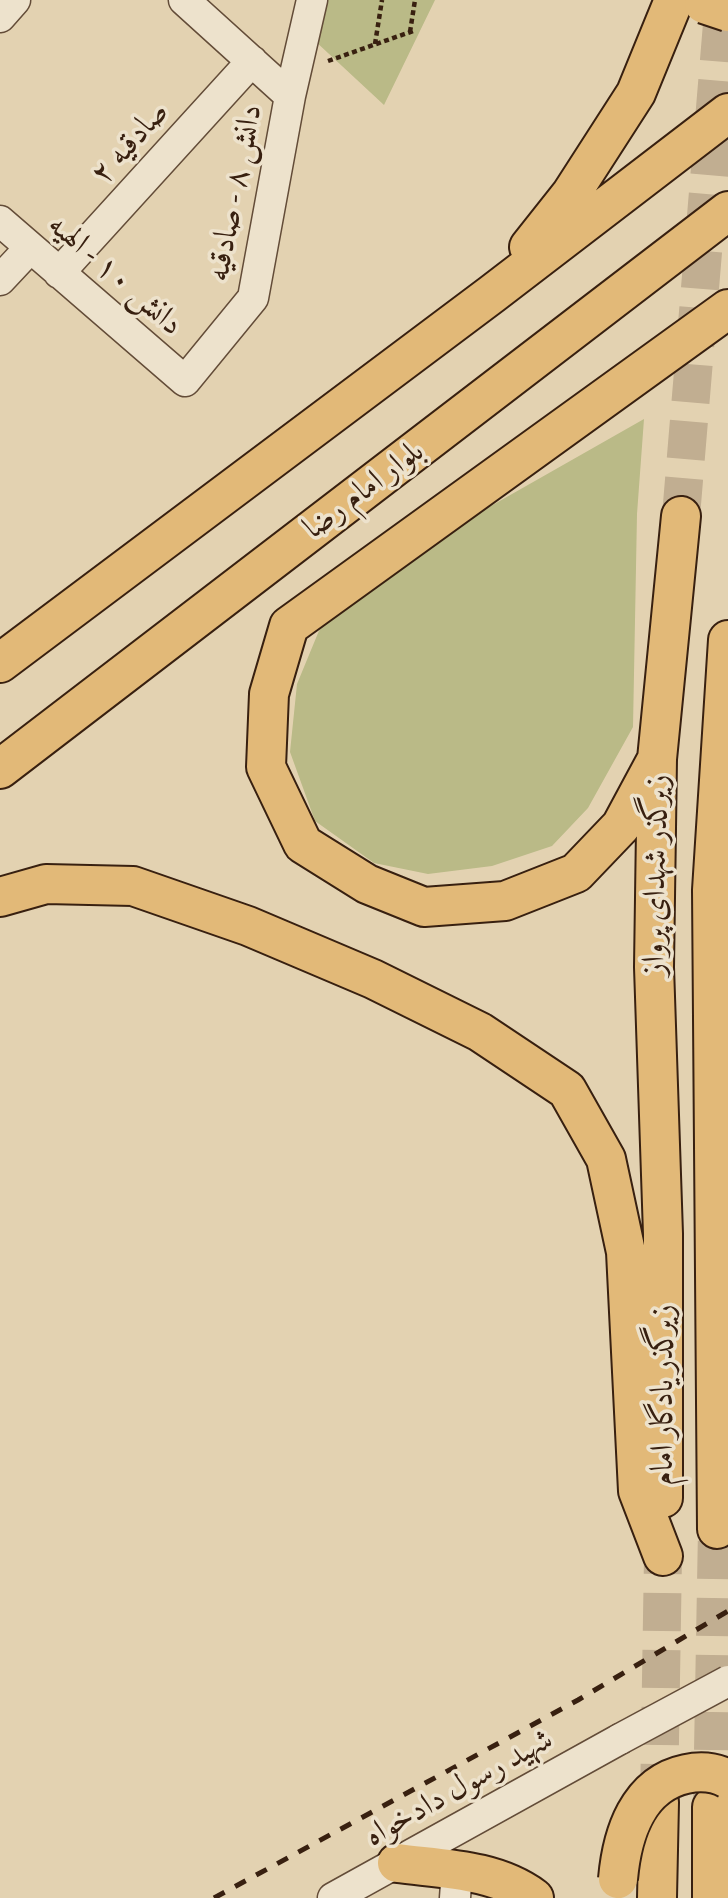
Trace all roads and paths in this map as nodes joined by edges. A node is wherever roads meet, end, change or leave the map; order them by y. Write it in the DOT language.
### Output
graph roads {
  1 [pos="15,0"];
  2 [pos="184,0"];
  3 [pos="312,0"];
  4 [pos="382,0"];
  5 [pos="415,0"];
  6 [pos="701,4"];
  7 [pos="0,18"];
  8 [pos="416,30"];
  9 [pos="410,32"];
  10 [pos="375,44"];
  11 [pos="252,61"];
  12 [pos="290,96"];
  13 [pos="728,113"];
  14 [pos="728,211"];
  15 [pos="0,221"];
  16 [pos="30,248"];
  17 [pos="59,273"];
  18 [pos="0,280"];
  19 [pos="492,294"];
  20 [pos="728,309"];
  21 [pos="185,382"];
  22 [pos="681,516"];
  23 [pos="728,640"];
  24 [pos="0,663"];
  25 [pos="657,759"];
  26 [pos="0,769"];
  27 [pos="0,897"];
  28 [pos="728,1153"];
  29 [pos="713,1225"];
  30 [pos="663,1234"];
  31 [pos="716,1529"];
  32 [pos="728,1681"];
  33 [pos="720,1793"];
  34 [pos="659,1802"];
  35 [pos="397,1863"];
  36 [pos="456,1884"];
  37 [pos="618,1888"];
  38 [pos="333,1898"];
  39 [pos="534,1898"];
  40 [pos="657,1898"];
  41 [pos="712,1898"];
  1 -- 7 [label="street"];
  2 -- 11 [label="street, دانش ۸ - صادقیه"];
  3 -- 12 [label="street"];
  4 -- 10 [label="path"];
  5 -- 9 [label="path"];
  6 -- 19 [label="main road"];
  8 -- 9 [label="path"];
  9 -- 10 [label="path"];
  10 -- 12 [label="path"];
  11 -- 12 [label="street, دانش ۸ - صادقیه"];
  11 -- 17 [label="street, صادقیه ۲"];
  12 -- 21 [label="street, دانش ۸ - صادقیه"];
  13 -- 19 [label="main road"];
  14 -- 26 [label="main road, بلوار امام رضا"];
  15 -- 16 [label="street, دانش ۱۰ - الهیه"];
  16 -- 17 [label="street, دانش ۱۰ - الهیه"];
  16 -- 18 [label="street"];
  17 -- 21 [label="street, دانش ۱۰ - الهیه"];
  19 -- 24 [label="main road"];
  20 -- 25 [label="main road"];
  22 -- 25 [label="main road, زیرگذر شهدای پرواز"];
  23 -- 29 [label="main road, زیرگذر شهدای پرواز"];
  25 -- 30 [label="main road, زیرگذر شهدای پرواز"];
  27 -- 30 [label="main road, زیرگذر یادگار امام"];
  28 -- 29 [label="main road"];
  29 -- 31 [label="main road, زیرگذر یادگار امام"];
  32 -- 35 [label="street, شهید رسول دادخواه, bridge"];
  33 -- 37 [label="main road, bridge"];
  33 -- 41 [label="main road"];
  34 -- 40 [label="main road"];
  35 -- 36 [label="main road"];
  35 -- 38 [label="street, شهید رسول دادخواه"];
  36 -- 39 [label="main road"];
}
